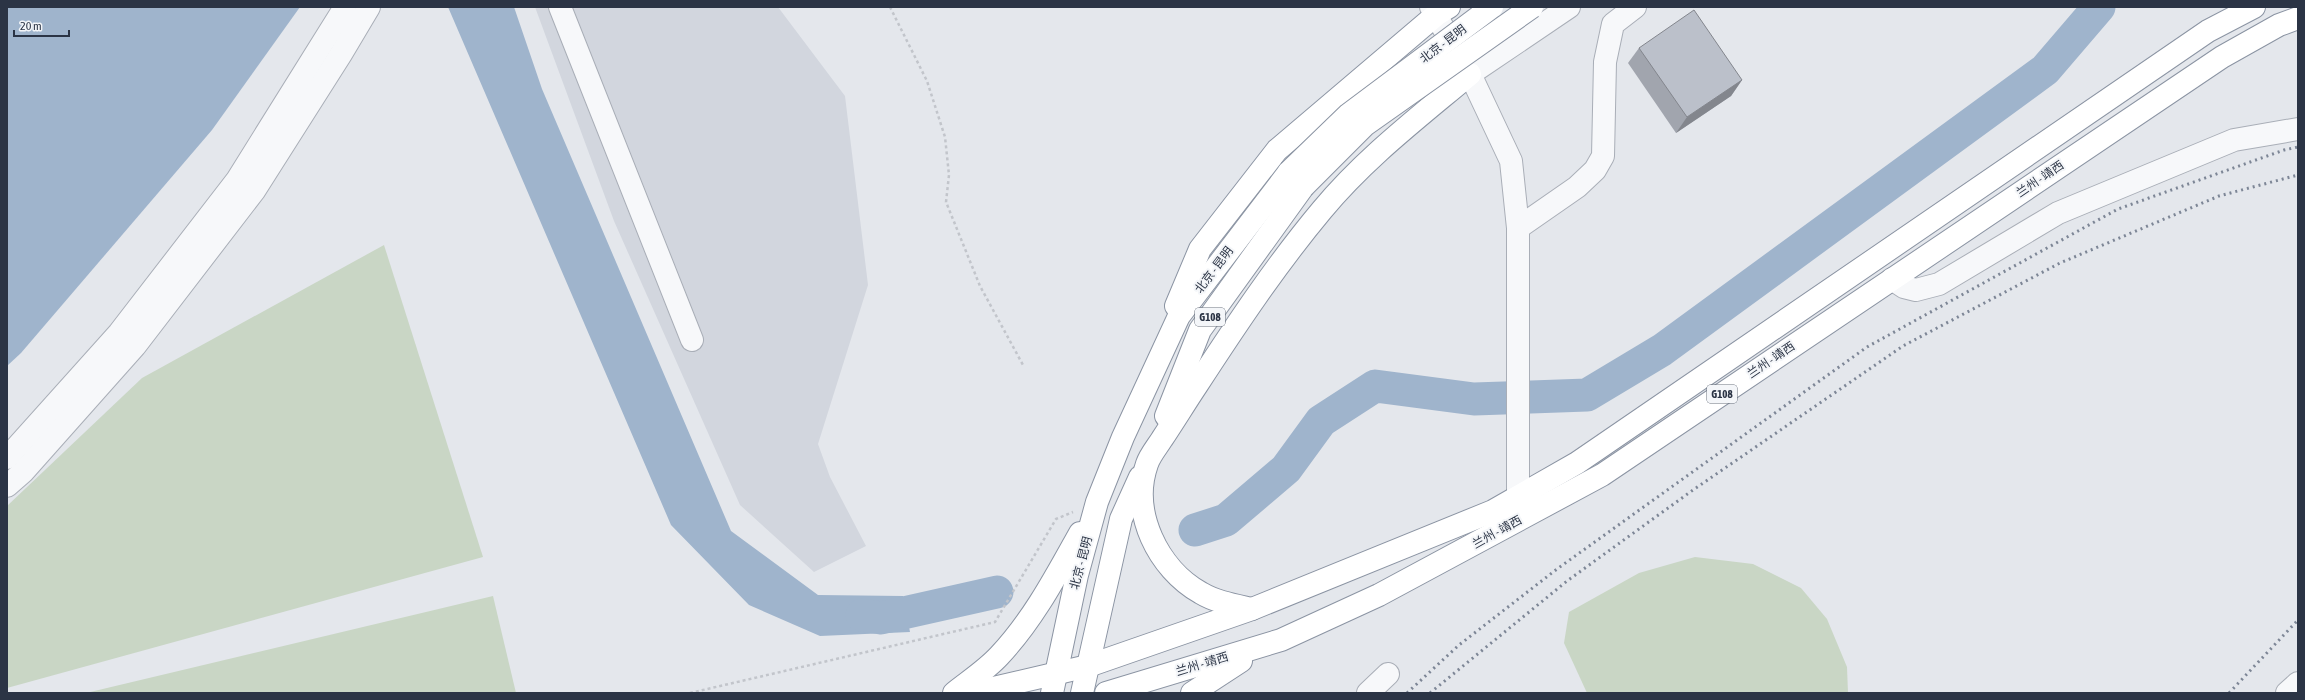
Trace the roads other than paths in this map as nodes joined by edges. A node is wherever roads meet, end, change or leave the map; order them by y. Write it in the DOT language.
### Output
graph roads {
  1 [pos="345,7"];
  2 [pos="369,7"];
  3 [pos="560,7"];
  4 [pos="1492,7"];
  5 [pos="1532,7"];
  6 [pos="1569,7"];
  7 [pos="1635,7"];
  8 [pos="2254,7"];
  9 [pos="1439,10"];
  10 [pos="2298,18"];
  11 [pos="1470,74"];
  12 [pos="2298,129"];
  13 [pos="1296,180"];
  14 [pos="1518,228"];
  15 [pos="1892,279"];
  16 [pos="692,340"];
  17 [pos="1123,437"];
  18 [pos="7,458"];
  19 [pos="1147,463"];
  20 [pos="7,486"];
  21 [pos="1518,496"];
  22 [pos="1097,502"];
  23 [pos="1252,609"];
  24 [pos="1281,640"];
  25 [pos="1088,666"];
  26 [pos="1388,674"];
  27 [pos="1054,683"];
  28 [pos="2298,683"];
  29 [pos="954,693"];
  30 [pos="972,693"];
  31 [pos="1082,693"];
  32 [pos="1106,693"];
  33 [pos="1192,693"];
  34 [pos="1368,693"];
  35 [pos="2287,693"];
  1 -- 18 [label="street"];
  2 -- 20 [label="street"];
  3 -- 16 [label="street"];
  4 -- 13 [label="highway, 北京 - 昆明 / G108, bridge"];
  5 -- 13 [label="highway, 北京 - 昆明 / G108, bridge"];
  6 -- 11 [label="street"];
  7 -- 14 [label="street"];
  8 -- 21 [label="highway, 兰州 - 靖西 / G108"];
  9 -- 11 [label="street"];
  9 -- 17 [label="highway"];
  10 -- 15 [label="highway, 兰州 - 靖西 / G108"];
  11 -- 14 [label="street"];
  11 -- 19 [label="highway"];
  12 -- 15 [label="street"];
  13 -- 17 [label="highway, 北京 - 昆明 / G108"];
  13 -- 19 [label="highway, 北京 - 昆明 / G108"];
  14 -- 21 [label="street"];
  15 -- 24 [label="highway, 兰州 - 靖西 / G108"];
  17 -- 22 [label="highway, 北京 - 昆明 / G108"];
  19 -- 23 [label="highway"];
  19 -- 25 [label="highway, 北京 - 昆明 / G108"];
  21 -- 23 [label="highway, 兰州 - 靖西 / G108"];
  22 -- 27 [label="highway, 北京 - 昆明 / G108"];
  22 -- 29 [label="highway"];
  23 -- 25 [label="highway, 兰州 - 靖西 / G108"];
  24 -- 32 [label="highway, 兰州 - 靖西 / G108"];
  24 -- 33 [label="highway"];
  25 -- 27 [label="highway, G108"];
  25 -- 31 [label="highway, G108"];
  26 -- 34 [label="street"];
  27 -- 30 [label="highway, G108"];
  28 -- 35 [label="street"];
}
